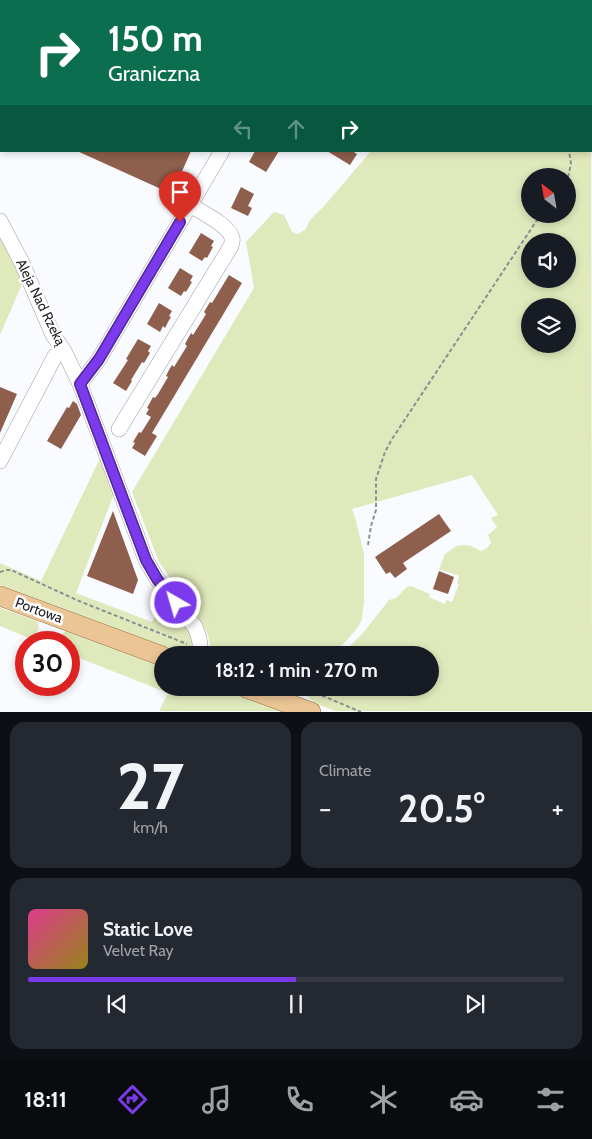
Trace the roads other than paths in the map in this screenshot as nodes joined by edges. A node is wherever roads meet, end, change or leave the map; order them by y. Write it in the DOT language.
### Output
graph roads {
  1 [pos="221,152"];
  2 [pos="190,205"];
  3 [pos="0,221"];
  4 [pos="64,351"];
  5 [pos="80,384"];
  6 [pos="119,429"];
  7 [pos="0,461"];
  8 [pos="0,596"];
  9 [pos="199,646"];
  10 [pos="154,653"];
  11 [pos="268,696"];
  12 [pos="311,712"];
  1 -- 2 [label="street"];
  2 -- 5 [label="street"];
  2 -- 6 [label="street"];
  3 -- 4 [label="street, Aleja Nad Rzeką"];
  4 -- 5 [label="street, Aleja Nad Rzeką"];
  4 -- 7 [label="street"];
  5 -- 9 [label="street, Aleja Nad Rzeką"];
  8 -- 10 [label="main road, Portowa"];
  11 -- 12 [label="main road"];
}
